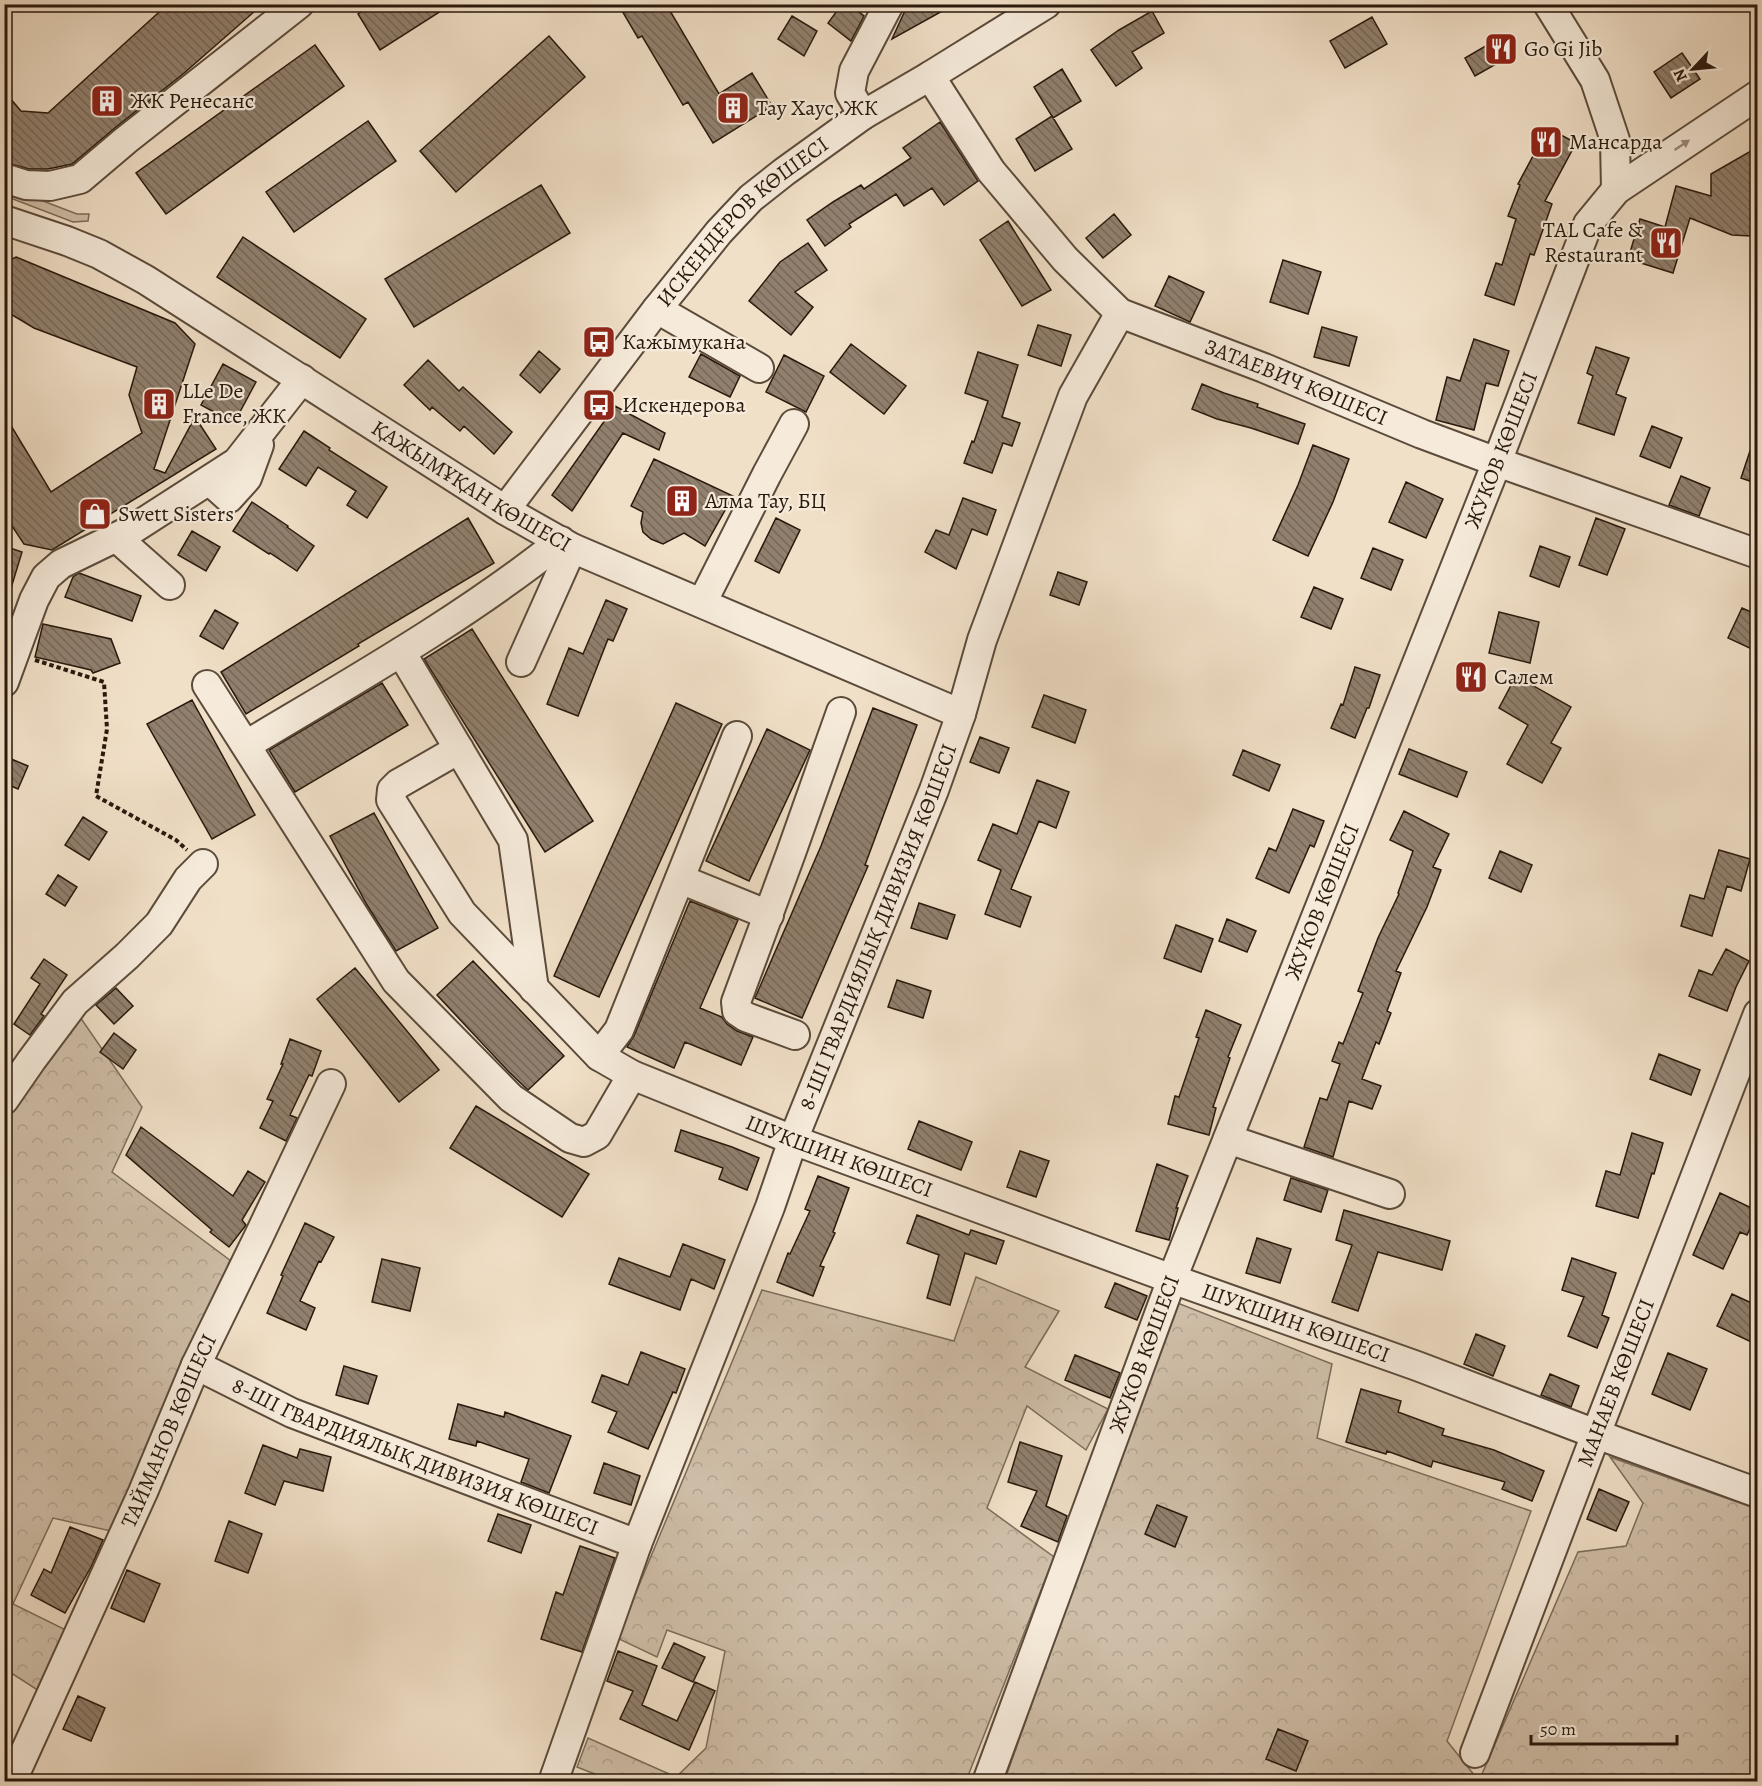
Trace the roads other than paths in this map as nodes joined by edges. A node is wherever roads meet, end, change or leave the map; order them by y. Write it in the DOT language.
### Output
graph roads {
  1 [pos="299,4"];
  2 [pos="889,4"];
  3 [pos="1046,4"];
  4 [pos="1548,4"];
  5 [pos="930,76"];
  6 [pos="1758,94"];
  7 [pos="863,114"];
  8 [pos="4,178"];
  9 [pos="1616,190"];
  10 [pos="4,220"];
  11 [pos="657,309"];
  12 [pos="1120,313"];
  13 [pos="759,368"];
  14 [pos="302,379"];
  15 [pos="794,424"];
  16 [pos="1497,462"];
  17 [pos="505,510"];
  18 [pos="117,538"];
  19 [pos="566,545"];
  20 [pos="1758,554"];
  21 [pos="170,585"];
  22 [pos="702,603"];
  23 [pos="401,652"];
  24 [pos="521,662"];
  25 [pos="4,682"];
  26 [pos="207,685"];
  27 [pos="841,712"];
  28 [pos="960,714"];
  29 [pos="737,736"];
  30 [pos="246,745"];
  31 [pos="459,748"];
  32 [pos="203,864"];
  33 [pos="680,879"];
  34 [pos="769,915"];
  35 [pos="534,989"];
  36 [pos="1758,1014"];
  37 [pos="795,1035"];
  38 [pos="599,1056"];
  39 [pos="632,1075"];
  40 [pos="331,1084"];
  41 [pos="4,1100"];
  42 [pos="1228,1139"];
  43 [pos="793,1140"];
  44 [pos="1390,1194"];
  45 [pos="1172,1279"];
  46 [pos="196,1365"];
  47 [pos="1596,1434"];
  48 [pos="1758,1493"];
  49 [pos="637,1544"];
  50 [pos="1475,1753"];
  51 [pos="15,1782"];
  52 [pos="553,1782"];
  53 [pos="987,1782"];
  1 -- 8 [label="street"];
  2 -- 7 [label="street"];
  3 -- 5 [label="street, ИСКЕНДЕРОВ КӨШЕСІ"];
  4 -- 9 [label="street"];
  5 -- 7 [label="street, ИСКЕНДЕРОВ КӨШЕСІ"];
  5 -- 12 [label="street, ЗАТАЕВИЧ КӨШЕСІ"];
  9 -- 6 [label="street, ЖУКОВ КӨШЕСІ, one-way"];
  7 -- 11 [label="street, ИСКЕНДЕРОВ КӨШЕСІ"];
  9 -- 16 [label="street, ЖУКОВ КӨШЕСІ"];
  10 -- 14 [label="street, ҚАЖЫМҰҚАН КӨШЕСІ"];
  11 -- 13 [label="street"];
  11 -- 17 [label="street, ИСКЕНДЕРОВ КӨШЕСІ"];
  12 -- 16 [label="street, ЗАТАЕВИЧ КӨШЕСІ"];
  12 -- 28 [label="street, 8-ШІ ГВАРДИЯЛЫҚ ДИВИЗИЯ КӨШЕСІ"];
  14 -- 17 [label="street, ҚАЖЫМҰҚАН КӨШЕСІ"];
  14 -- 18 [label="street"];
  15 -- 22 [label="street"];
  16 -- 20 [label="street, ЗАТАЕВИЧ КӨШЕСІ"];
  16 -- 42 [label="street, ЖУКОВ КӨШЕСІ"];
  17 -- 19 [label="street, ҚАЖЫМҰҚАН КӨШЕСІ"];
  18 -- 21 [label="street"];
  18 -- 25 [label="street"];
  19 -- 22 [label="street, ҚАЖЫМҰҚАН КӨШЕСІ"];
  19 -- 23 [label="street"];
  19 -- 24 [label="street"];
  22 -- 28 [label="street, ҚАЖЫМҰҚАН КӨШЕСІ"];
  23 -- 30 [label="street"];
  23 -- 31 [label="street"];
  26 -- 30 [label="street"];
  27 -- 34 [label="street"];
  28 -- 43 [label="street, 8-ШІ ГВАРДИЯЛЫҚ ДИВИЗИЯ КӨШЕСІ"];
  29 -- 33 [label="street"];
  30 -- 39 [label="street"];
  31 -- 35 [label="street"];
  31 -- 35 [label="street, ШУКШИН КӨШЕСІ"];
  32 -- 41 [label="street"];
  33 -- 34 [label="street"];
  33 -- 38 [label="street"];
  34 -- 37 [label="street"];
  35 -- 38 [label="street, ШУКШИН КӨШЕСІ"];
  36 -- 47 [label="street, МАНАЕВ КӨШЕСІ"];
  38 -- 39 [label="street, ШУКШИН КӨШЕСІ"];
  39 -- 43 [label="street, ШУКШИН КӨШЕСІ"];
  40 -- 46 [label="street, ТАЙМАНОВ КӨШЕСІ"];
  42 -- 44 [label="street"];
  42 -- 45 [label="street, ЖУКОВ КӨШЕСІ"];
  43 -- 45 [label="street, ШУКШИН КӨШЕСІ"];
  43 -- 49 [label="street, 8-ШІ ГВАРДИЯЛЫҚ ДИВИЗИЯ КӨШЕСІ"];
  45 -- 47 [label="street, ШУКШИН КӨШЕСІ"];
  45 -- 53 [label="street, ЖУКОВ КӨШЕСІ"];
  46 -- 49 [label="street, 8-ШІ ГВАРДИЯЛЫҚ ДИВИЗИЯ КӨШЕСІ"];
  46 -- 51 [label="street, ТАЙМАНОВ КӨШЕСІ"];
  47 -- 48 [label="street, ШУКШИН КӨШЕСІ"];
  47 -- 50 [label="street, МАНАЕВ КӨШЕСІ"];
  49 -- 52 [label="street, 8-ШІ ГВАРДИЯЛЫҚ ДИВИЗИЯ КӨШЕСІ"];
}
